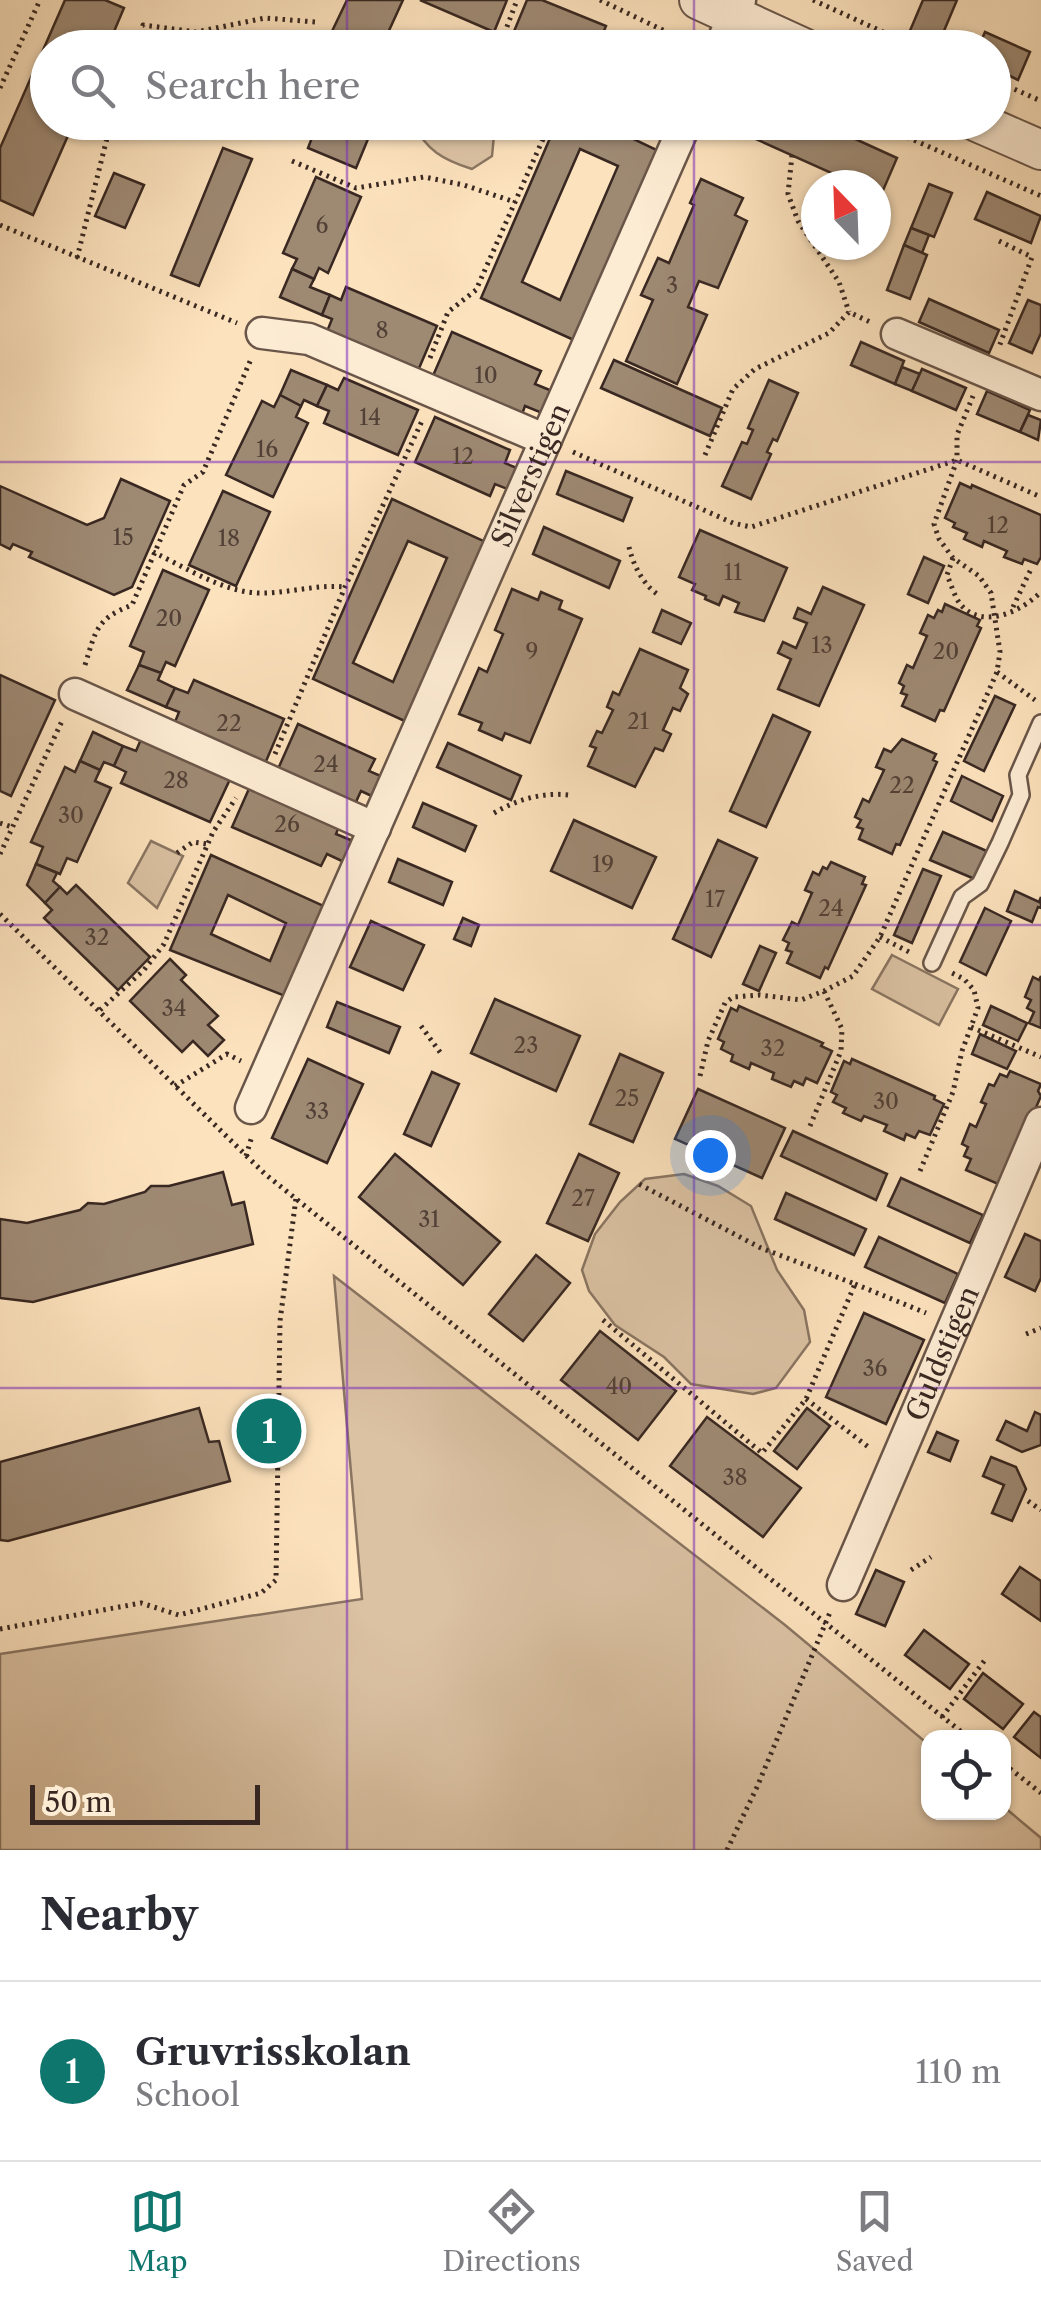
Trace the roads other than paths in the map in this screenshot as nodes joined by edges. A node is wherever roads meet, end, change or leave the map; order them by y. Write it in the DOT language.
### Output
graph roads {
  1 [pos="698,0"];
  2 [pos="731,21"];
  3 [pos="755,30"];
  4 [pos="1011,137"];
  5 [pos="678,140"];
  6 [pos="1041,150"];
  7 [pos="262,332"];
  8 [pos="897,334"];
  9 [pos="1041,395"];
  10 [pos="546,440"];
  11 [pos="75,694"];
  12 [pos="1041,724"];
  13 [pos="375,828"];
  14 [pos="932,963"];
  15 [pos="251,1108"];
  16 [pos="1041,1123"];
  17 [pos="844,1585"];
  1 -- 2 [label="street"];
  2 -- 3 [label="street"];
  4 -- 6 [label="street"];
  5 -- 10 [label="street, Silverstigen"];
  7 -- 10 [label="street"];
  8 -- 9 [label="street"];
  10 -- 13 [label="street, Silverstigen"];
  11 -- 13 [label="street"];
  12 -- 14 [label="lane"];
  13 -- 15 [label="street, Silverstigen"];
  16 -- 17 [label="street, Guldstigen"];
}
